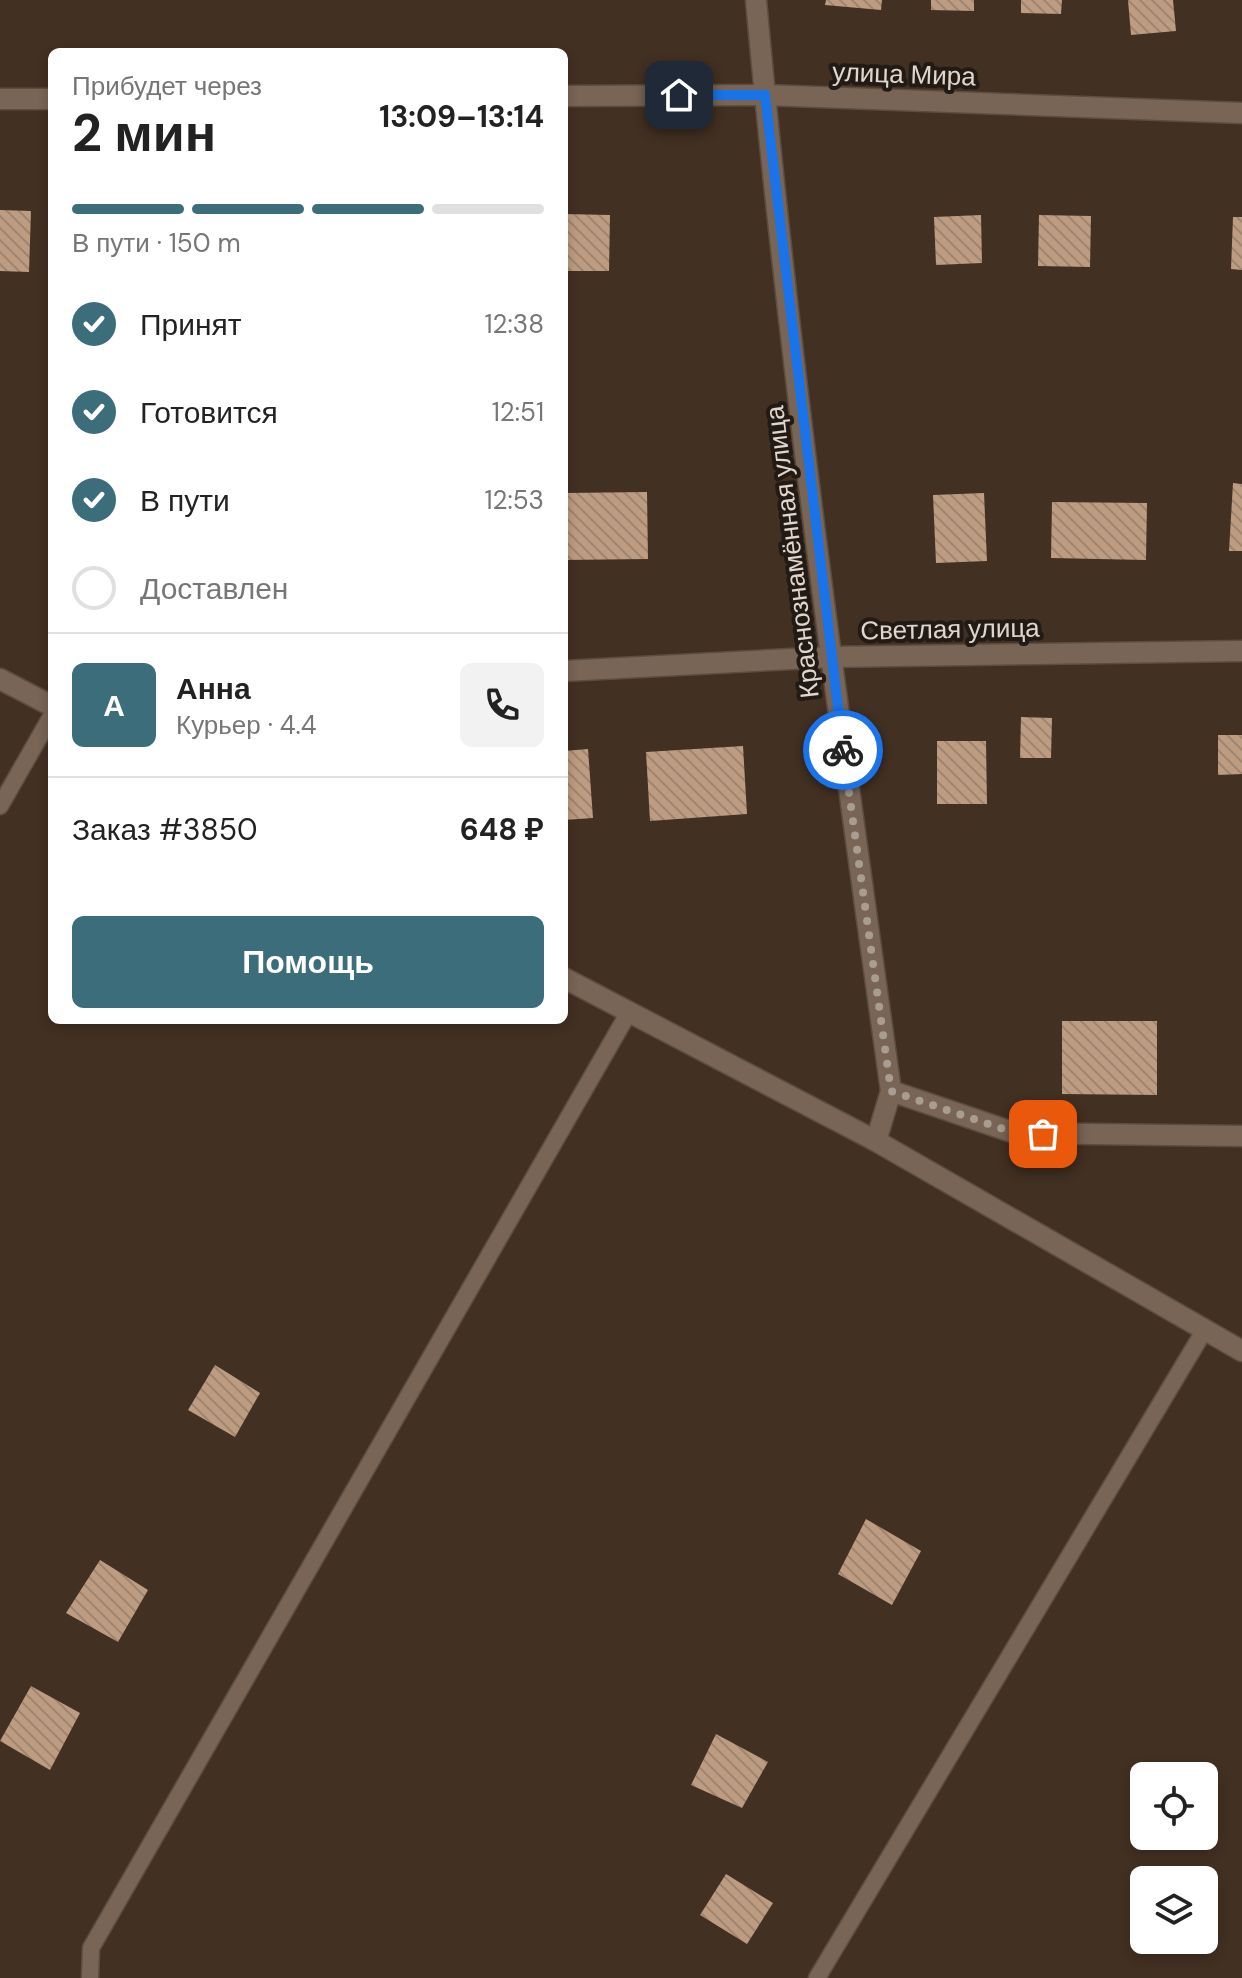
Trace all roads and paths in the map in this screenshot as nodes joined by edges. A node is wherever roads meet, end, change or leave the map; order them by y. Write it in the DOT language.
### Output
graph roads {
  1 [pos="756,0"];
  2 [pos="765,95"];
  3 [pos="568,96"];
  4 [pos="0,99"];
  5 [pos="48,99"];
  6 [pos="1242,113"];
  7 [pos="1242,651"];
  8 [pos="830,657"];
  9 [pos="568,671"];
  10 [pos="0,679"];
  11 [pos="48,704"];
  12 [pos="48,722"];
  13 [pos="0,806"];
  14 [pos="568,980"];
  15 [pos="629,1012"];
  16 [pos="891,1091"];
  17 [pos="1242,1136"];
  18 [pos="876,1141"];
  19 [pos="1204,1331"];
  20 [pos="1242,1351"];
  21 [pos="90,1978"];
  22 [pos="817,1978"];
  1 -- 2 [label="street, Краснознамённая улица"];
  2 -- 3 [label="street, улица Мира"];
  2 -- 6 [label="street, улица Мира"];
  2 -- 8 [label="street, Краснознамённая улица"];
  4 -- 5 [label="street"];
  7 -- 8 [label="street, Светлая улица"];
  8 -- 9 [label="street, Светлая улица"];
  8 -- 16 [label="street, Краснознамённая улица"];
  10 -- 11 [label="street"];
  12 -- 13 [label="lane"];
  14 -- 15 [label="street"];
  15 -- 18 [label="street"];
  15 -- 21 [label="lane"];
  16 -- 17 [label="street"];
  16 -- 18 [label="street, Краснознамённая улица"];
  18 -- 19 [label="street"];
  19 -- 20 [label="street"];
  19 -- 22 [label="lane"];
}
